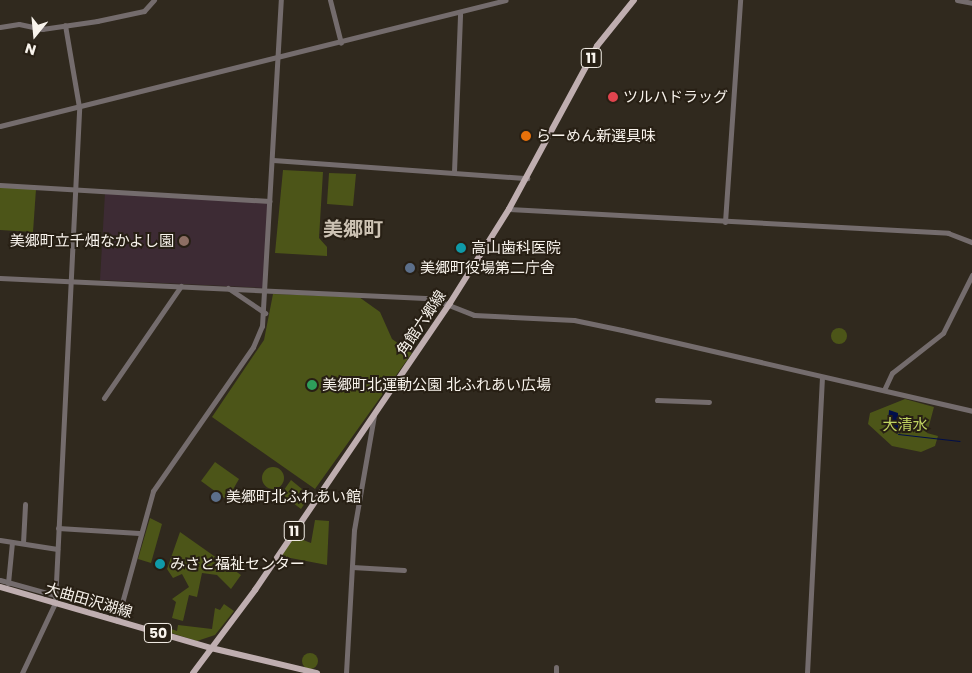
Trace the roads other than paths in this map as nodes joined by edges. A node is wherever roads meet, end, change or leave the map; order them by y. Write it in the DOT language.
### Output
graph roads {
  1 [pos="154,0"];
  2 [pos="282,0"];
  3 [pos="330,0"];
  4 [pos="506,0"];
  5 [pos="634,0"];
  6 [pos="740,0"];
  7 [pos="957,0"];
  8 [pos="972,3"];
  9 [pos="460,14"];
  10 [pos="65,25"];
  11 [pos="0,27"];
  12 [pos="342,43"];
  13 [pos="278,59"];
  14 [pos="79,106"];
  15 [pos="0,126"];
  16 [pos="273,160"];
  17 [pos="454,172"];
  18 [pos="527,178"];
  19 [pos="0,185"];
  20 [pos="75,189"];
  21 [pos="270,200"];
  22 [pos="509,209"];
  23 [pos="725,222"];
  24 [pos="972,242"];
  25 [pos="972,275"];
  26 [pos="0,278"];
  27 [pos="70,281"];
  28 [pos="182,286"];
  29 [pos="228,288"];
  30 [pos="266,290"];
  31 [pos="450,303"];
  32 [pos="265,313"];
  33 [pos="822,377"];
  34 [pos="884,390"];
  35 [pos="104,398"];
  36 [pos="657,400"];
  37 [pos="709,402"];
  38 [pos="972,411"];
  39 [pos="374,412"];
  40 [pos="25,504"];
  41 [pos="58,528"];
  42 [pos="139,533"];
  43 [pos="0,540"];
  44 [pos="12,542"];
  45 [pos="23,544"];
  46 [pos="57,549"];
  47 [pos="352,567"];
  48 [pos="404,570"];
  49 [pos="0,580"];
  50 [pos="8,583"];
  51 [pos="0,587"];
  52 [pos="55,599"];
  53 [pos="117,621"];
  54 [pos="211,648"];
  55 [pos="22,673"];
  56 [pos="192,673"];
  57 [pos="317,673"];
  58 [pos="346,673"];
  59 [pos="807,673"];
  1 -- 10 [label="street"];
  2 -- 13 [label="street"];
  3 -- 12 [label="street"];
  4 -- 9 [label="street"];
  5 -- 18 [label="main road, 角館六郷線 / 11"];
  6 -- 23 [label="street"];
  7 -- 8 [label="street"];
  9 -- 12 [label="street"];
  9 -- 17 [label="street"];
  10 -- 11 [label="street"];
  10 -- 14 [label="street"];
  12 -- 13 [label="street"];
  13 -- 14 [label="street"];
  13 -- 16 [label="street"];
  14 -- 15 [label="street"];
  14 -- 20 [label="street"];
  16 -- 17 [label="street"];
  16 -- 21 [label="street"];
  17 -- 18 [label="street"];
  18 -- 22 [label="main road, 角館六郷線 / 11"];
  19 -- 20 [label="street"];
  20 -- 21 [label="street"];
  20 -- 27 [label="street"];
  21 -- 30 [label="street"];
  22 -- 23 [label="street"];
  22 -- 31 [label="main road, 角館六郷線 / 11"];
  23 -- 24 [label="street"];
  25 -- 34 [label="street"];
  26 -- 27 [label="street"];
  27 -- 28 [label="street"];
  27 -- 41 [label="street"];
  28 -- 29 [label="street"];
  28 -- 35 [label="street"];
  29 -- 30 [label="street"];
  29 -- 32 [label="street"];
  30 -- 31 [label="street"];
  30 -- 32 [label="street"];
  31 -- 33 [label="street"];
  31 -- 39 [label="main road, 角館六郷線 / 11"];
  32 -- 42 [label="street"];
  33 -- 34 [label="street"];
  33 -- 59 [label="street"];
  34 -- 38 [label="street"];
  36 -- 37 [label="street"];
  39 -- 47 [label="street"];
  39 -- 54 [label="main road, 角館六郷線 / 11"];
  40 -- 45 [label="street"];
  41 -- 42 [label="street"];
  41 -- 46 [label="street"];
  42 -- 53 [label="street"];
  43 -- 44 [label="street"];
  44 -- 45 [label="street"];
  44 -- 50 [label="street"];
  45 -- 46 [label="street"];
  46 -- 52 [label="street"];
  47 -- 48 [label="street"];
  47 -- 58 [label="street"];
  49 -- 50 [label="street"];
  50 -- 52 [label="street"];
  51 -- 52 [label="main road, 大曲田沢湖線 / 50"];
  52 -- 53 [label="main road, 大曲田沢湖線 / 50"];
  52 -- 55 [label="street"];
  53 -- 54 [label="main road, 大曲田沢湖線 / 50"];
  54 -- 56 [label="main road, 角館六郷線 / 11"];
  54 -- 57 [label="main road, 大曲田沢湖線 / 50"];
}
